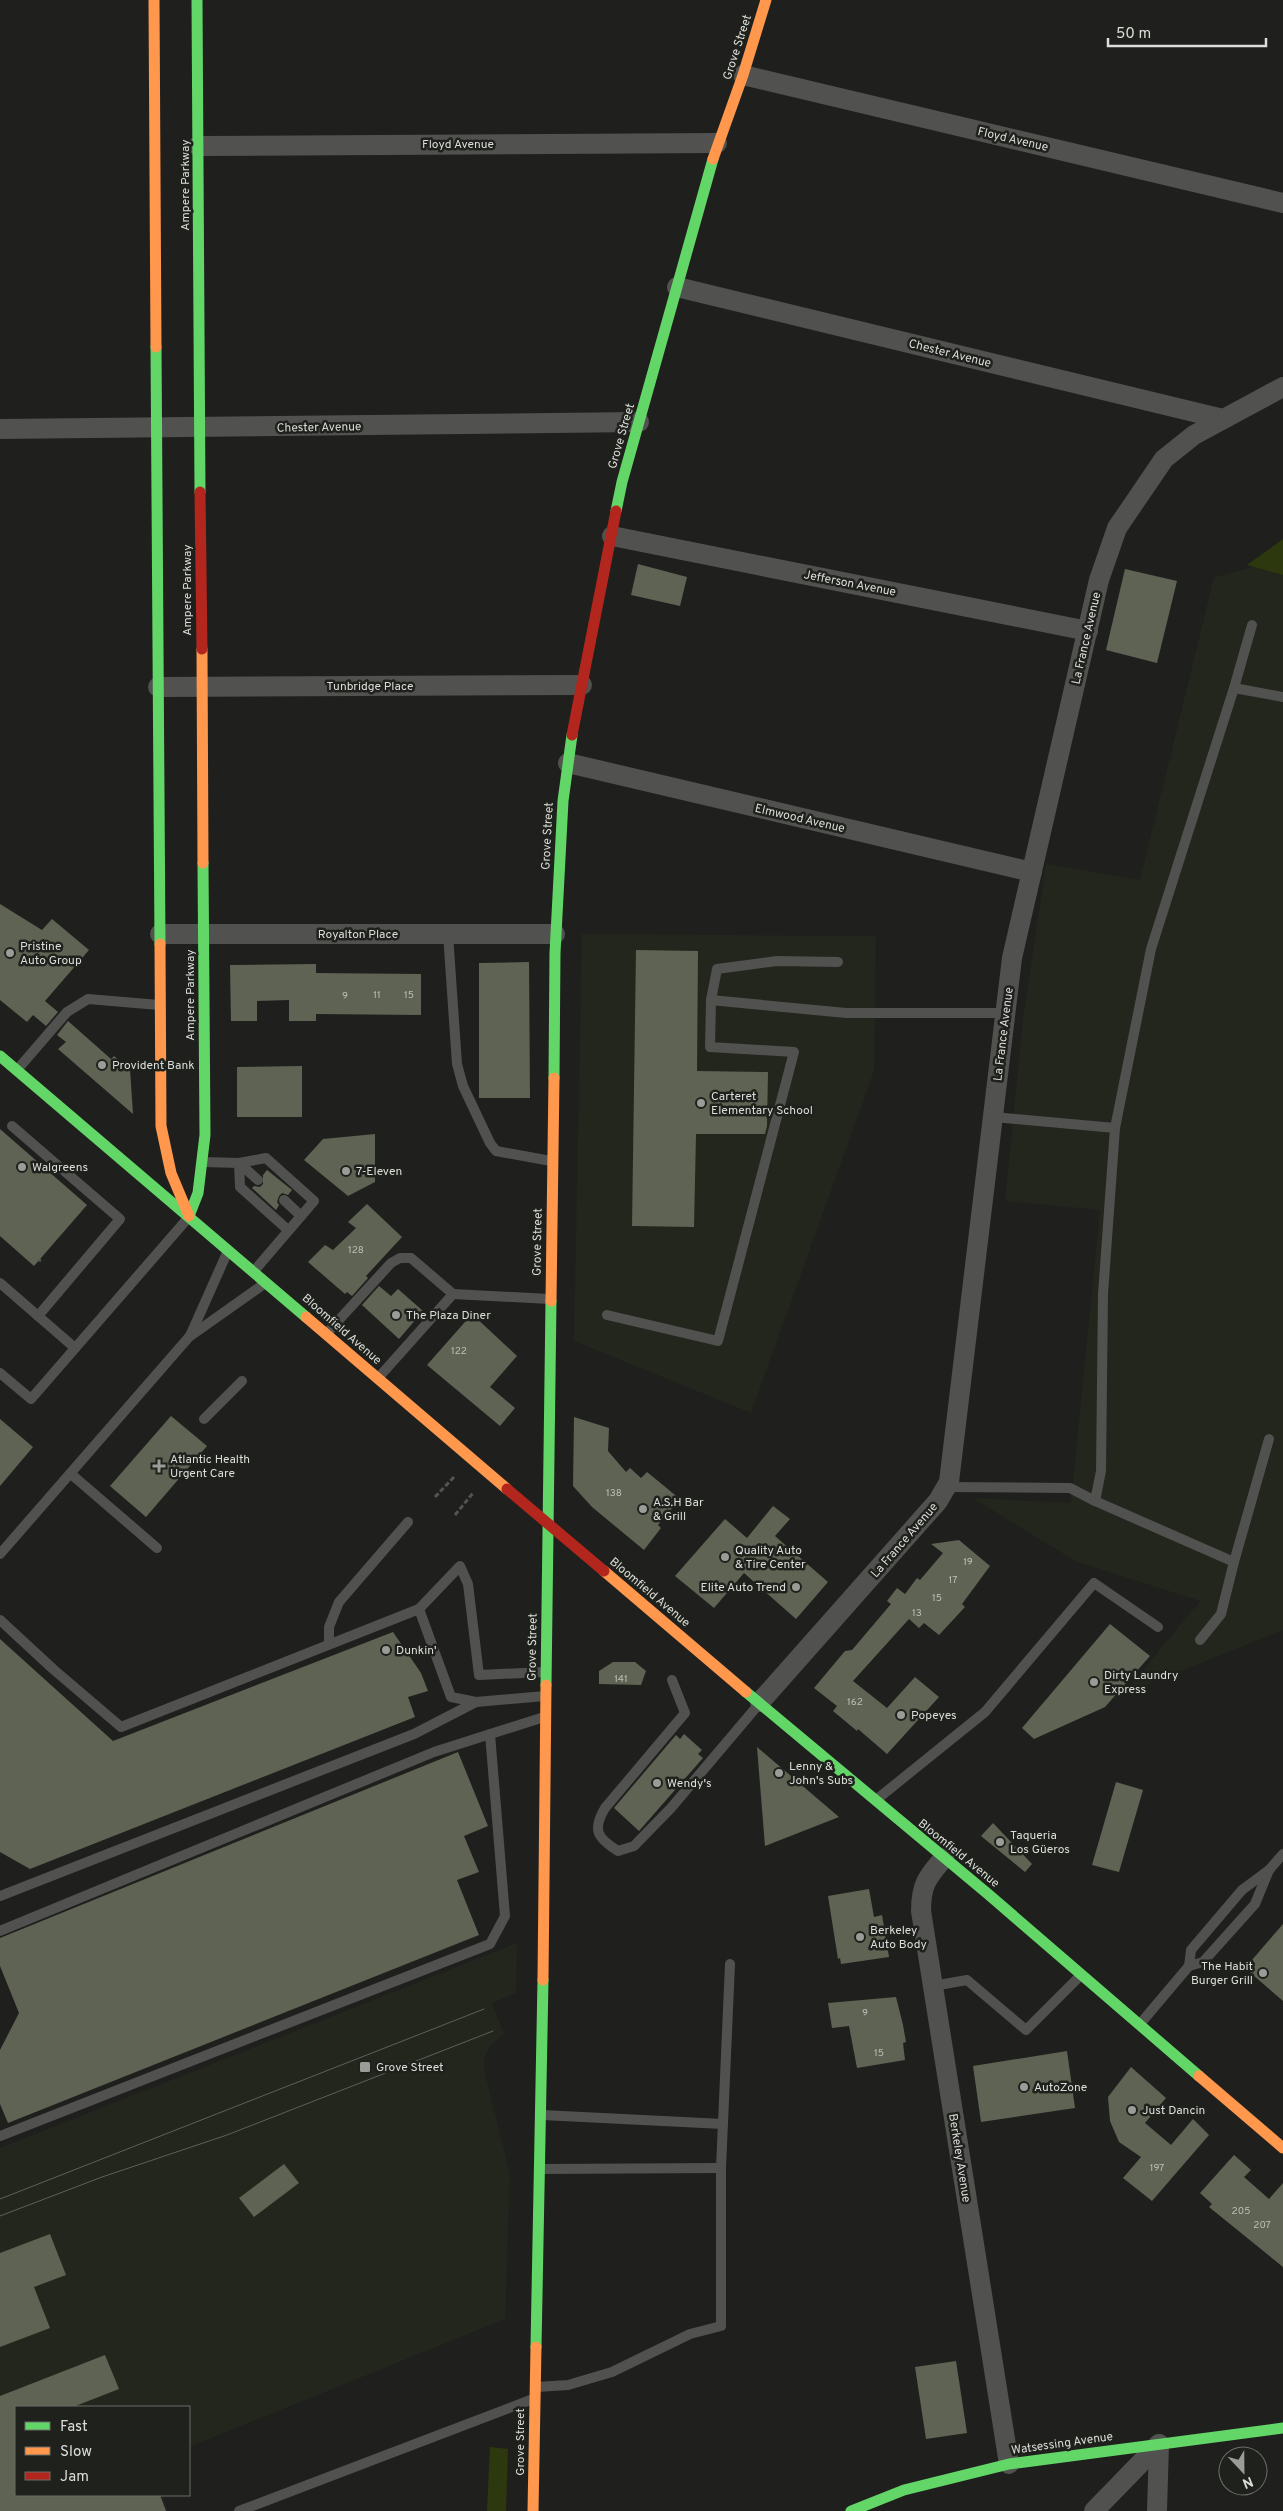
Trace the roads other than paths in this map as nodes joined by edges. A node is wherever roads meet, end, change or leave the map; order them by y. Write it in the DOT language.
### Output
graph roads {
  1 [pos="154,0"];
  2 [pos="197,0"];
  3 [pos="766,0"];
  4 [pos="743,75"];
  5 [pos="717,143"];
  6 [pos="198,146"];
  7 [pos="1283,203"];
  8 [pos="677,287"];
  9 [pos="1283,387"];
  10 [pos="1223,419"];
  11 [pos="639,422"];
  12 [pos="200,428"];
  13 [pos="0,429"];
  14 [pos="157,429"];
  15 [pos="612,536"];
  16 [pos="1252,625"];
  17 [pos="1088,630"];
  18 [pos="582,685"];
  19 [pos="202,686"];
  20 [pos="158,687"];
  21 [pos="1234,688"];
  22 [pos="1283,697"];
  23 [pos="568,763"];
  24 [pos="1032,872"];
  25 [pos="160,934"];
  26 [pos="204,934"];
  27 [pos="448,934"];
  28 [pos="555,934"];
  29 [pos="838,962"];
  30 [pos="711,1000"];
  31 [pos="160,1006"];
  32 [pos="1004,1013"];
  33 [pos="0,1056"];
  34 [pos="17,1070"];
  35 [pos="994,1117"];
  36 [pos="12,1126"];
  37 [pos="1115,1128"];
  38 [pos="552,1161"];
  39 [pos="203,1162"];
  40 [pos="239,1163"];
  41 [pos="258,1180"];
  42 [pos="284,1200"];
  43 [pos="189,1216"];
  44 [pos="301,1216"];
  45 [pos="288,1230"];
  46 [pos="229,1250"];
  47 [pos="254,1272"];
  48 [pos="266,1282"];
  49 [pos="0,1283"];
  50 [pos="453,1294"];
  51 [pos="550,1299"];
  52 [pos="607,1314"];
  53 [pos="38,1316"];
  54 [pos="327,1334"];
  55 [pos="190,1336"];
  56 [pos="75,1348"];
  57 [pos="0,1373"];
  58 [pos="378,1378"];
  59 [pos="242,1380"];
  60 [pos="204,1419"];
  61 [pos="1269,1439"];
  62 [pos="71,1474"];
  63 [pos="946,1487"];
  64 [pos="1095,1501"];
  65 [pos="408,1522"];
  66 [pos="547,1524"];
  67 [pos="157,1548"];
  68 [pos="0,1554"];
  69 [pos="1234,1562"];
  70 [pos="419,1609"];
  71 [pos="0,1620"];
  72 [pos="1158,1627"];
  73 [pos="1200,1640"];
  74 [pos="329,1644"];
  75 [pos="546,1672"];
  76 [pos="672,1680"];
  77 [pos="545,1696"];
  78 [pos="476,1702"];
  79 [pos="760,1702"];
  80 [pos="545,1717"];
  81 [pos="490,1734"];
  82 [pos="876,1801"];
  83 [pos="1283,1854"];
  84 [pos="944,1858"];
  85 [pos="1269,1870"];
  86 [pos="0,1896"];
  87 [pos="0,1932"];
  88 [pos="730,1964"];
  89 [pos="1189,1966"];
  90 [pos="1081,1975"];
  91 [pos="933,1986"];
  92 [pos="1139,2024"];
  93 [pos="540,2115"];
  94 [pos="723,2124"];
  95 [pos="0,2136"];
  96 [pos="1283,2148"];
  97 [pos="721,2168"];
  98 [pos="539,2169"];
  99 [pos="534,2387"];
  100 [pos="534,2399"];
  101 [pos="1283,2428"];
  102 [pos="1159,2444"];
  103 [pos="1009,2464"];
  104 [pos="239,2511"];
  105 [pos="533,2511"];
  106 [pos="851,2511"];
  107 [pos="1094,2511"];
  108 [pos="1157,2511"];
  1 -- 14 [label="main road"];
  2 -- 6 [label="main road, Ampere Parkway"];
  3 -- 4 [label="main road, Grove Street"];
  4 -- 5 [label="main road, Grove Street"];
  4 -- 7 [label="street, Floyd Avenue"];
  5 -- 6 [label="street, Floyd Avenue"];
  5 -- 8 [label="main road, Grove Street"];
  6 -- 12 [label="main road, Ampere Parkway"];
  8 -- 10 [label="street, Chester Avenue"];
  8 -- 11 [label="main road, Grove Street"];
  9 -- 10 [label="street, La France Avenue"];
  10 -- 17 [label="street, La France Avenue"];
  11 -- 12 [label="street, Chester Avenue"];
  11 -- 15 [label="main road, Grove Street"];
  12 -- 14 [label="street, Chester Avenue"];
  12 -- 19 [label="main road, Ampere Parkway"];
  13 -- 14 [label="street, Chester Avenue"];
  14 -- 20 [label="main road"];
  15 -- 17 [label="street, Jefferson Avenue"];
  15 -- 18 [label="main road, Grove Street"];
  16 -- 21 [label="lane"];
  17 -- 24 [label="street, La France Avenue"];
  18 -- 19 [label="street, Tunbridge Place"];
  18 -- 23 [label="main road, Grove Street"];
  19 -- 20 [label="street, Tunbridge Place"];
  19 -- 26 [label="main road, Ampere Parkway"];
  20 -- 25 [label="main road"];
  21 -- 22 [label="lane"];
  21 -- 37 [label="lane"];
  23 -- 24 [label="street, Elmwood Avenue"];
  23 -- 28 [label="main road, Grove Street"];
  24 -- 32 [label="street, La France Avenue"];
  25 -- 26 [label="street, Royalton Place"];
  25 -- 31 [label="main road"];
  26 -- 27 [label="street, Royalton Place"];
  26 -- 39 [label="main road, Ampere Parkway"];
  27 -- 28 [label="street, Royalton Place"];
  27 -- 38 [label="lane"];
  28 -- 38 [label="main road, Grove Street"];
  29 -- 30 [label="lane"];
  30 -- 32 [label="lane"];
  30 -- 52 [label="lane"];
  31 -- 34 [label="lane"];
  31 -- 43 [label="main road"];
  32 -- 35 [label="street, La France Avenue"];
  33 -- 34 [label="main road, Bloomfield Avenue"];
  34 -- 43 [label="main road, Bloomfield Avenue"];
  35 -- 37 [label="lane"];
  35 -- 63 [label="street, La France Avenue"];
  36 -- 53 [label="lane"];
  37 -- 64 [label="lane"];
  38 -- 51 [label="main road, Grove Street"];
  39 -- 40 [label="lane"];
  39 -- 43 [label="main road, Ampere Parkway"];
  40 -- 41 [label="lane"];
  40 -- 44 [label="lane"];
  40 -- 45 [label="lane"];
  42 -- 44 [label="lane"];
  43 -- 46 [label="main road, Bloomfield Avenue"];
  43 -- 56 [label="lane"];
  44 -- 45 [label="lane"];
  45 -- 47 [label="lane"];
  46 -- 47 [label="main road, Bloomfield Avenue"];
  46 -- 55 [label="lane"];
  47 -- 48 [label="main road, Bloomfield Avenue"];
  48 -- 54 [label="main road, Bloomfield Avenue"];
  48 -- 55 [label="lane"];
  49 -- 53 [label="lane"];
  50 -- 51 [label="lane"];
  50 -- 54 [label="lane"];
  50 -- 58 [label="lane"];
  51 -- 66 [label="main road, Grove Street"];
  53 -- 56 [label="lane"];
  54 -- 58 [label="main road, Bloomfield Avenue"];
  55 -- 62 [label="lane"];
  56 -- 57 [label="lane"];
  58 -- 66 [label="main road, Bloomfield Avenue"];
  59 -- 60 [label="lane"];
  61 -- 69 [label="lane"];
  62 -- 67 [label="lane"];
  62 -- 68 [label="lane"];
  63 -- 64 [label="lane"];
  63 -- 79 [label="street, La France Avenue"];
  64 -- 69 [label="lane"];
  65 -- 74 [label="lane"];
  66 -- 75 [label="main road, Grove Street"];
  66 -- 79 [label="main road, Bloomfield Avenue"];
  69 -- 73 [label="lane"];
  70 -- 74 [label="lane"];
  70 -- 75 [label="lane"];
  70 -- 78 [label="lane"];
  71 -- 74 [label="lane"];
  72 -- 82 [label="lane"];
  75 -- 77 [label="main road, Grove Street"];
  76 -- 79 [label="lane"];
  77 -- 78 [label="lane"];
  77 -- 80 [label="main road, Grove Street"];
  78 -- 86 [label="lane"];
  79 -- 82 [label="main road, Bloomfield Avenue"];
  80 -- 81 [label="lane"];
  80 -- 93 [label="main road, Grove Street"];
  81 -- 87 [label="lane"];
  81 -- 95 [label="lane"];
  82 -- 84 [label="main road, Bloomfield Avenue"];
  83 -- 85 [label="lane"];
  84 -- 90 [label="main road, Bloomfield Avenue"];
  84 -- 91 [label="street, Berkeley Avenue"];
  85 -- 89 [label="lane"];
  85 -- 89 [label="lane"];
  88 -- 94 [label="lane"];
  89 -- 92 [label="lane"];
  90 -- 91 [label="lane"];
  90 -- 92 [label="main road, Bloomfield Avenue"];
  91 -- 103 [label="street, Berkeley Avenue"];
  92 -- 96 [label="main road, Bloomfield Avenue"];
  93 -- 94 [label="lane"];
  93 -- 98 [label="main road, Grove Street"];
  94 -- 97 [label="lane"];
  97 -- 98 [label="lane"];
  97 -- 99 [label="lane"];
  98 -- 99 [label="main road, Grove Street"];
  99 -- 100 [label="main road, Grove Street"];
  100 -- 104 [label="lane"];
  100 -- 105 [label="main road, Grove Street"];
  101 -- 102 [label="main road, Watsessing Avenue"];
  102 -- 103 [label="main road, Watsessing Avenue"];
  102 -- 107 [label="street"];
  102 -- 108 [label="street"];
  103 -- 106 [label="main road, Watsessing Avenue"];
}
